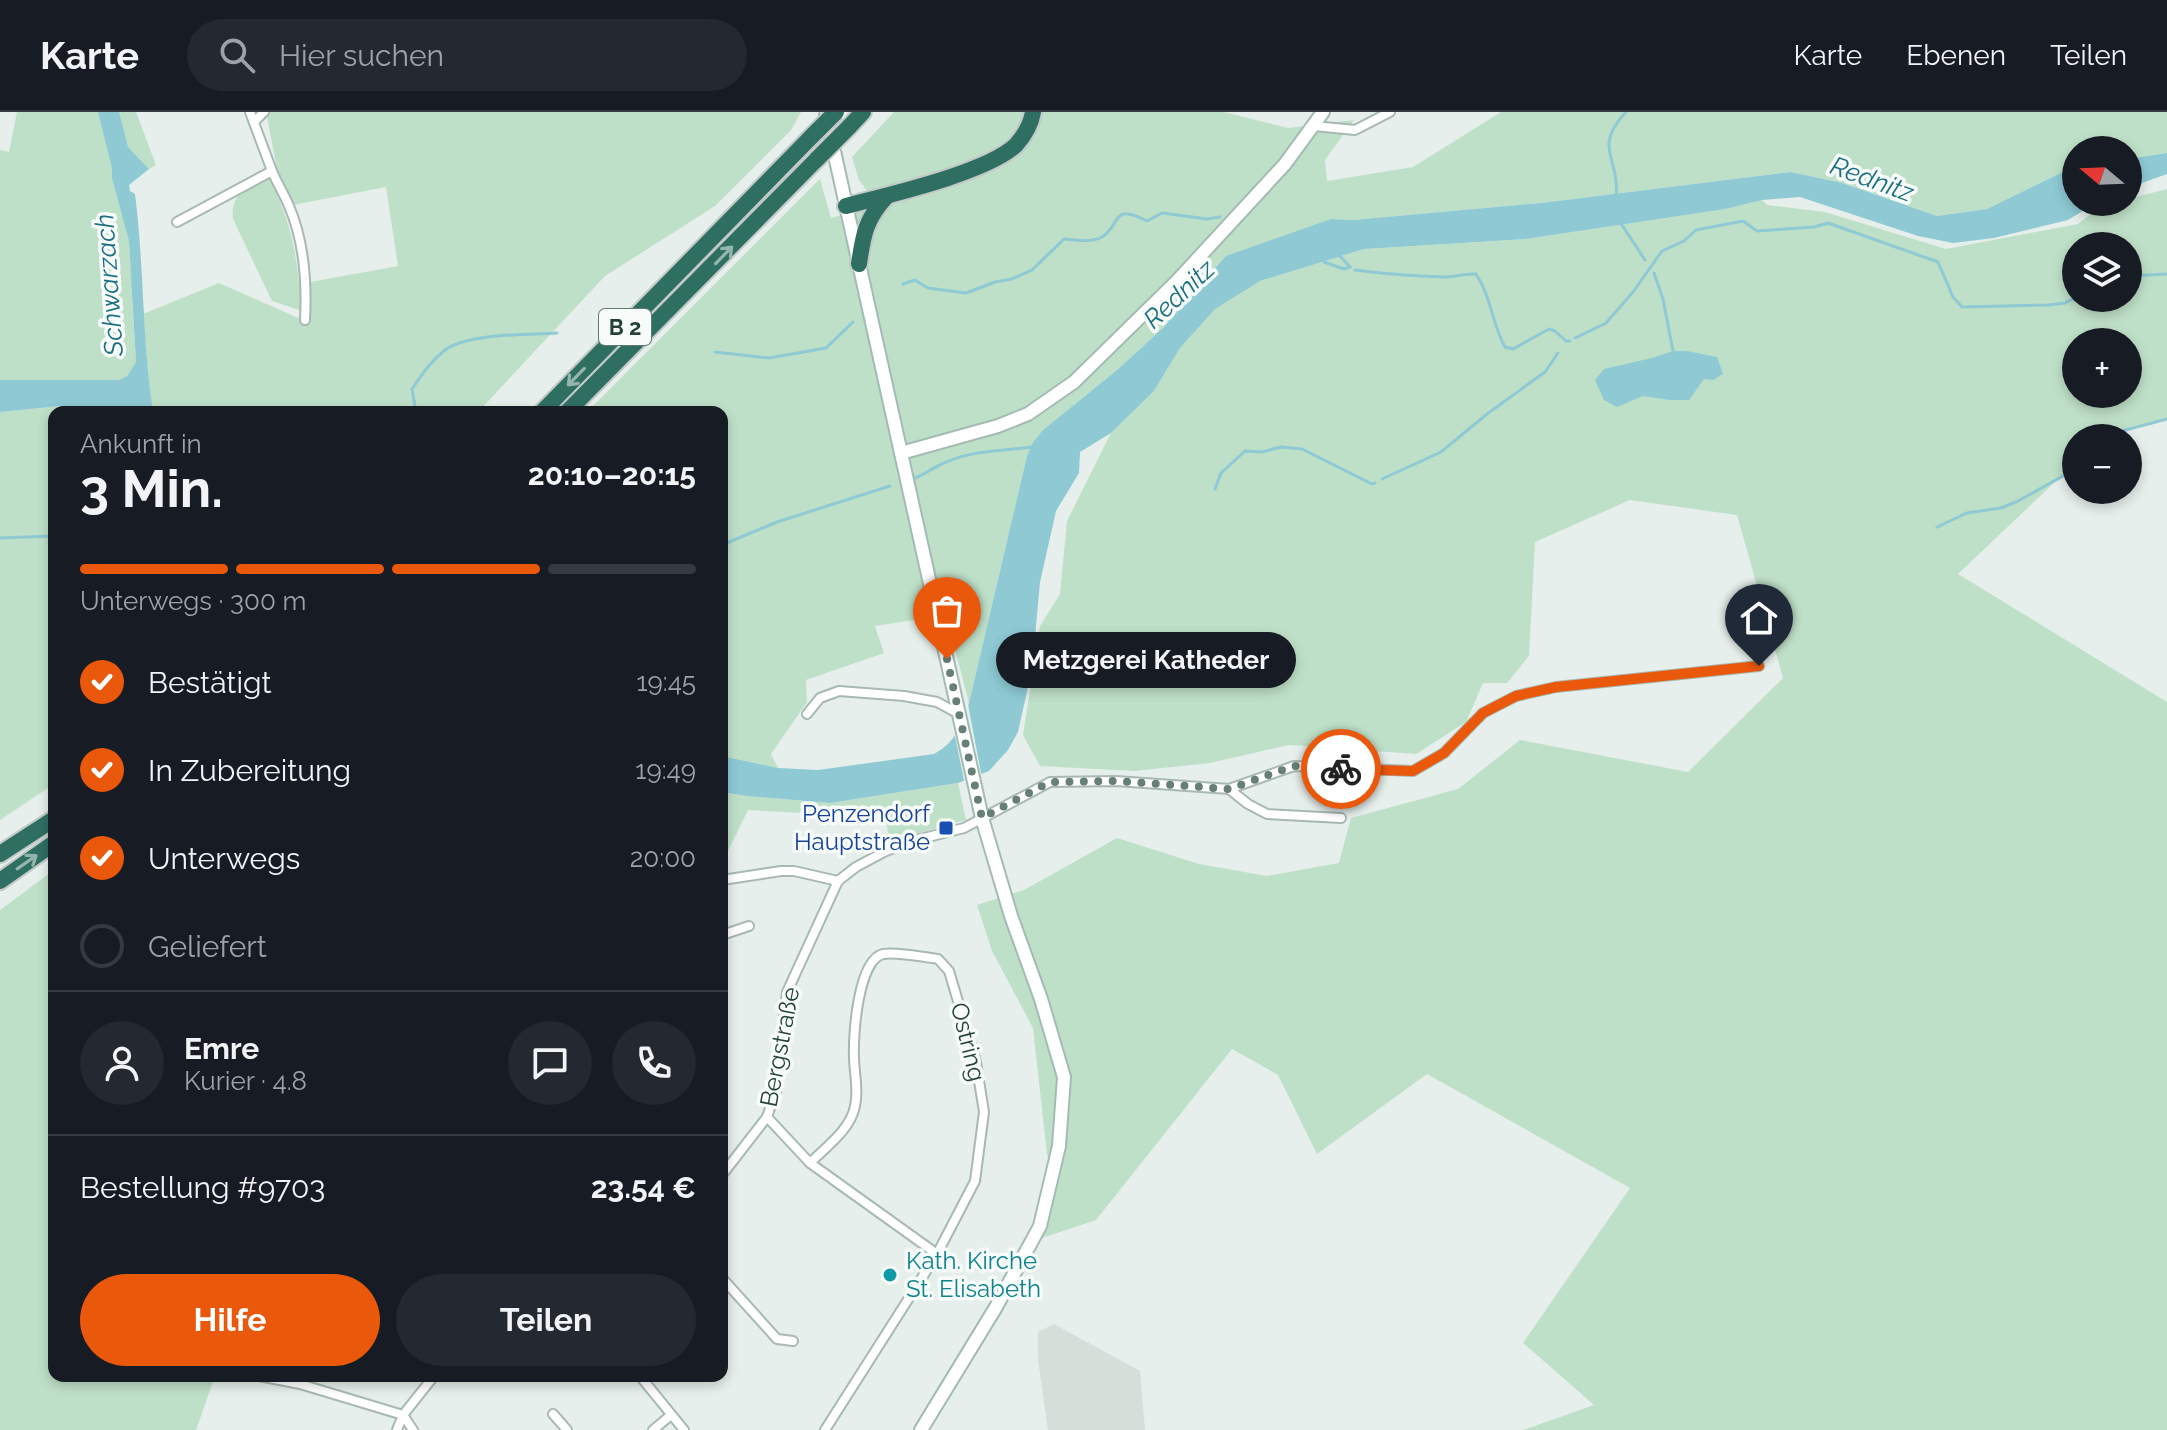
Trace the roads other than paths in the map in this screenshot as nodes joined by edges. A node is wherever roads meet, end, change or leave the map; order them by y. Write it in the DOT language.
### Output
graph roads {
  1 [pos="250,112"];
  2 [pos="264,112"];
  3 [pos="826,112"];
  4 [pos="836,112"];
  5 [pos="863,112"];
  6 [pos="1033,112"];
  7 [pos="1323,112"];
  8 [pos="1390,112"];
  9 [pos="254,122"];
  10 [pos="1314,126"];
  11 [pos="272,171"];
  12 [pos="888,195"];
  13 [pos="846,206"];
  14 [pos="177,222"];
  15 [pos="859,264"];
  16 [pos="305,320"];
  17 [pos="548,406"];
  18 [pos="573,406"];
  19 [pos="901,453"];
  20 [pos="1759,666"];
  21 [pos="807,714"];
  22 [pos="960,720"];
  23 [pos="1229,789"];
  24 [pos="982,818"];
  25 [pos="1341,818"];
  26 [pos="48,823"];
  27 [pos="48,847"];
  28 [pos="0,854"];
  29 [pos="728,879"];
  30 [pos="0,881"];
  31 [pos="838,881"];
  32 [pos="749,926"];
  33 [pos="728,933"];
  34 [pos="767,1117"];
  35 [pos="810,1163"];
  36 [pos="728,1167"];
  37 [pos="937,1254"];
  38 [pos="728,1285"];
  39 [pos="793,1341"];
  40 [pos="308,1382"];
  41 [pos="429,1382"];
  42 [pos="645,1382"];
  43 [pos="553,1414"];
  44 [pos="403,1415"];
  45 [pos="671,1415"];
  46 [pos="397,1430"];
  47 [pos="413,1430"];
  48 [pos="567,1430"];
  49 [pos="653,1430"];
  50 [pos="684,1430"];
  51 [pos="825,1430"];
  52 [pos="921,1430"];
  1 -- 9 [label="street"];
  2 -- 9 [label="street"];
  3 -- 13 [label="main road"];
  4 -- 17 [label="highway, B 2, one-way, bridge"];
  18 -- 5 [label="highway, B 2, one-way, bridge"];
  6 -- 12 [label="highway"];
  7 -- 10 [label="main road"];
  8 -- 10 [label="street"];
  9 -- 11 [label="street"];
  10 -- 19 [label="main road"];
  11 -- 14 [label="street"];
  11 -- 16 [label="street"];
  12 -- 13 [label="highway"];
  12 -- 15 [label="highway"];
  13 -- 15 [label="main road"];
  15 -- 19 [label="main road"];
  19 -- 22 [label="main road"];
  20 -- 23 [label="street"];
  21 -- 22 [label="street"];
  22 -- 24 [label="main road"];
  23 -- 24 [label="street"];
  23 -- 25 [label="street"];
  24 -- 31 [label="street"];
  24 -- 52 [label="main road"];
  26 -- 28 [label="highway"];
  30 -- 27 [label="highway, one-way"];
  29 -- 31 [label="street"];
  31 -- 34 [label="street, Bergstraße"];
  32 -- 33 [label="street"];
  34 -- 35 [label="street"];
  34 -- 36 [label="street, Bergstraße"];
  35 -- 37 [label="street"];
  35 -- 37 [label="street, Ostring"];
  37 -- 51 [label="street"];
  38 -- 39 [label="street"];
  40 -- 44 [label="street"];
  41 -- 44 [label="street"];
  42 -- 45 [label="street"];
  43 -- 48 [label="street"];
  44 -- 46 [label="street"];
  44 -- 47 [label="street"];
  45 -- 49 [label="street"];
  45 -- 50 [label="street"];
}
